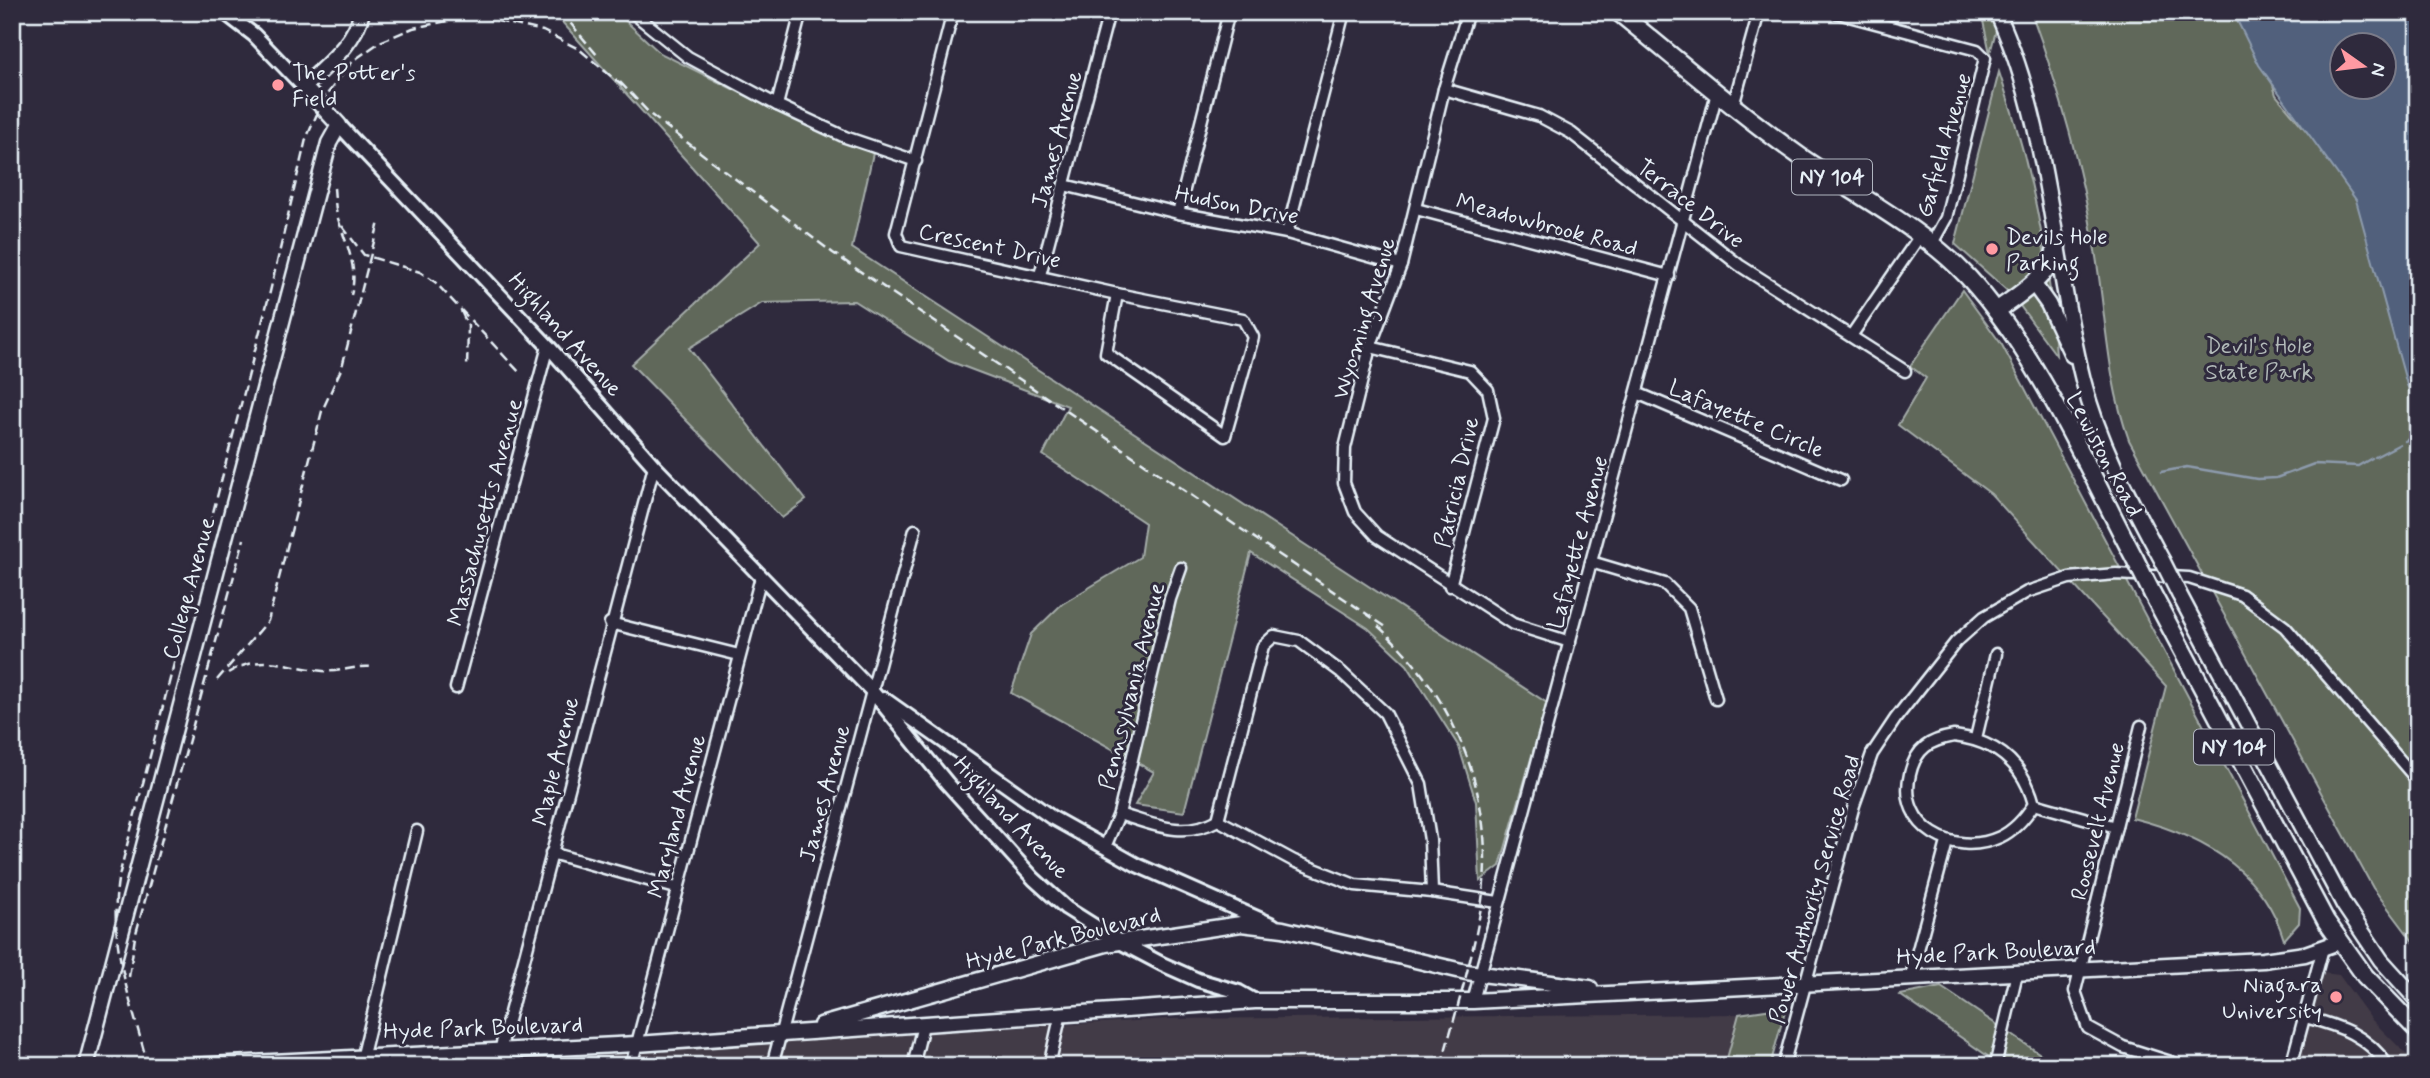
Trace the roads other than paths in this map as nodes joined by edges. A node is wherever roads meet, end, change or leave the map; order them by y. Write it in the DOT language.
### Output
graph roads {
  1 [pos="224,12"];
  2 [pos="362,12"];
  3 [pos="632,12"];
  4 [pos="801,12"];
  5 [pos="953,12"];
  6 [pos="1109,12"];
  7 [pos="1229,12"];
  8 [pos="1344,12"];
  9 [pos="1468,12"];
  10 [pos="1759,12"];
  11 [pos="1834,12"];
  12 [pos="1997,12"];
  13 [pos="1621,13"];
  14 [pos="304,87"];
  15 [pos="1444,89"];
  16 [pos="1717,93"];
  17 [pos="777,105"];
  18 [pos="1734,106"];
  19 [pos="339,125"];
  20 [pos="916,161"];
  21 [pos="1064,185"];
  22 [pos="1416,209"];
  23 [pos="1178,213"];
  24 [pos="1683,222"];
  25 [pos="1287,233"];
  26 [pos="1925,241"];
  27 [pos="2057,246"];
  28 [pos="1401,265"];
  29 [pos="1040,275"];
  30 [pos="1669,276"];
  31 [pos="2032,283"];
  32 [pos="1116,294"];
  33 [pos="1996,311"];
  34 [pos="1851,336"];
  35 [pos="548,346"];
  36 [pos="1370,346"];
  37 [pos="1905,371"];
  38 [pos="2083,382"];
  39 [pos="1637,393"];
  40 [pos="654,466"];
  41 [pos="1841,480"];
  42 [pos="915,530"];
  43 [pos="1591,562"];
  44 [pos="1181,568"];
  45 [pos="761,577"];
  46 [pos="1450,586"];
  47 [pos="610,623"];
  48 [pos="1570,642"];
  49 [pos="739,654"];
  50 [pos="1996,654"];
  51 [pos="456,688"];
  52 [pos="872,690"];
  53 [pos="1716,699"];
  54 [pos="2141,726"];
  55 [pos="1976,738"];
  56 [pos="2418,781"];
  57 [pos="2034,804"];
  58 [pos="1119,814"];
  59 [pos="1218,820"];
  60 [pos="2116,827"];
  61 [pos="417,831"];
  62 [pos="1947,842"];
  63 [pos="1105,847"];
  64 [pos="551,853"];
  65 [pos="676,888"];
  66 [pos="1432,892"];
  67 [pos="1498,902"];
  68 [pos="1283,929"];
  69 [pos="1119,942"];
  70 [pos="2339,942"];
  71 [pos="2323,948"];
  72 [pos="2079,970"];
  73 [pos="2017,973"];
  74 [pos="1481,974"];
  75 [pos="1911,976"];
  76 [pos="1803,985"];
  77 [pos="1652,993"];
  78 [pos="1255,1001"];
  79 [pos="1473,1001"];
  80 [pos="2418,1001"];
  81 [pos="1061,1013"];
  82 [pos="2305,1017"];
  83 [pos="923,1025"];
  84 [pos="2418,1031"];
  85 [pos="779,1035"];
  86 [pos="637,1044"];
  87 [pos="500,1050"];
  88 [pos="363,1055"];
  89 [pos="86,1066"];
  90 [pos="190,1066"];
  91 [pos="496,1066"];
  92 [pos="631,1066"];
  93 [pos="772,1066"];
  94 [pos="914,1066"];
  95 [pos="1049,1066"];
  96 [pos="1783,1066"];
  97 [pos="1994,1066"];
  98 [pos="2183,1066"];
  99 [pos="2291,1066"];
  100 [pos="2389,1066"];
  1 -- 14 [label="street, Highland Avenue"];
  2 -- 14 [label="main road"];
  3 -- 17 [label="street"];
  4 -- 17 [label="street"];
  5 -- 20 [label="street"];
  6 -- 21 [label="street, James Avenue"];
  7 -- 23 [label="street"];
  8 -- 25 [label="street"];
  9 -- 15 [label="street, Wyoming Avenue"];
  10 -- 18 [label="street"];
  11 -- 26 [label="street, Garfield Avenue"];
  12 -- 27 [label="main road"];
  13 -- 16 [label="main road, Lewiston Road / NY 104"];
  14 -- 19 [label="main road, Highland Avenue"];
  15 -- 22 [label="street, Wyoming Avenue"];
  15 -- 24 [label="street, Terrace Drive"];
  16 -- 18 [label="main road, Lewiston Road / NY 104"];
  16 -- 24 [label="street, Lafayette Avenue"];
  17 -- 20 [label="street"];
  18 -- 26 [label="main road, Lewiston Road / NY 104"];
  19 -- 35 [label="street, Highland Avenue"];
  19 -- 89 [label="main road, College Avenue"];
  20 -- 29 [label="street, Crescent Drive"];
  21 -- 23 [label="street, Hudson Drive"];
  21 -- 29 [label="street, James Avenue"];
  22 -- 28 [label="street, Wyoming Avenue"];
  22 -- 30 [label="street, Meadowbrook Road"];
  23 -- 25 [label="street, Hudson Drive"];
  24 -- 30 [label="street, Lafayette Avenue"];
  24 -- 34 [label="street, Terrace Drive"];
  25 -- 28 [label="street, Hudson Drive"];
  26 -- 33 [label="main road, Lewiston Road / NY 104"];
  26 -- 34 [label="street, Garfield Avenue"];
  27 -- 31 [label="main road"];
  27 -- 38 [label="main road"];
  28 -- 36 [label="street, Wyoming Avenue"];
  29 -- 32 [label="street, Crescent Drive"];
  30 -- 39 [label="street, Lafayette Avenue"];
  31 -- 33 [label="main road"];
  31 -- 38 [label="main road"];
  32 -- 32 [label="street, Crescent Drive"];
  33 -- 70 [label="main road, Lewiston Road / NY 104, bridge"];
  34 -- 37 [label="street, Terrace Drive"];
  35 -- 40 [label="street, Highland Avenue"];
  35 -- 51 [label="street, Massachusetts Avenue"];
  36 -- 46 [label="street, Wyoming Avenue"];
  36 -- 46 [label="street, Patricia Drive"];
  38 -- 80 [label="main road, bridge"];
  39 -- 41 [label="street, Lafayette Circle"];
  39 -- 43 [label="street, Lafayette Avenue"];
  40 -- 45 [label="street, Highland Avenue"];
  40 -- 47 [label="street, Maple Avenue"];
  42 -- 52 [label="street, James Avenue"];
  43 -- 48 [label="street, Lafayette Avenue"];
  43 -- 53 [label="street"];
  44 -- 58 [label="street, Pennsylvania Avenue"];
  45 -- 49 [label="street, Maryland Avenue"];
  45 -- 52 [label="street, Highland Avenue"];
  46 -- 48 [label="street, Wyoming Avenue"];
  47 -- 49 [label="street"];
  47 -- 64 [label="street, Maple Avenue"];
  48 -- 67 [label="street, Lafayette Avenue"];
  49 -- 65 [label="street, Maryland Avenue"];
  50 -- 55 [label="street"];
  52 -- 63 [label="street, Highland Avenue"];
  52 -- 69 [label="street, Highland Avenue"];
  52 -- 85 [label="street, James Avenue"];
  54 -- 60 [label="street, Roosevelt Avenue"];
  55 -- 57 [label="street"];
  55 -- 62 [label="street"];
  56 -- 76 [label="street, Power Authority Service Road"];
  57 -- 60 [label="street"];
  57 -- 62 [label="street"];
  58 -- 59 [label="street"];
  58 -- 63 [label="street, Pennsylvania Avenue"];
  59 -- 66 [label="street"];
  59 -- 66 [label="street"];
  60 -- 72 [label="street, Roosevelt Avenue"];
  61 -- 88 [label="street"];
  62 -- 75 [label="street"];
  63 -- 68 [label="street, Highland Avenue"];
  64 -- 65 [label="street"];
  64 -- 87 [label="street, Maple Avenue"];
  65 -- 86 [label="street, Maryland Avenue"];
  66 -- 67 [label="street"];
  67 -- 74 [label="street, Lafayette Avenue"];
  68 -- 69 [label="main road, Hyde Park Boulevard"];
  68 -- 74 [label="main road, Hyde Park Boulevard"];
  69 -- 78 [label="street, Highland Avenue"];
  69 -- 85 [label="main road, Hyde Park Boulevard"];
  70 -- 71 [label="main road, Hyde Park Boulevard"];
  70 -- 84 [label="main road, Lewiston Road / NY 104"];
  71 -- 72 [label="main road, Hyde Park Boulevard"];
  71 -- 82 [label="street"];
  72 -- 73 [label="main road, Hyde Park Boulevard"];
  72 -- 98 [label="street, Roosevelt Avenue"];
  73 -- 75 [label="main road, Hyde Park Boulevard"];
  73 -- 97 [label="street"];
  74 -- 77 [label="main road, Hyde Park Boulevard"];
  74 -- 79 [label="street, Lafayette Avenue"];
  75 -- 76 [label="main road, Hyde Park Boulevard"];
  76 -- 77 [label="main road, Hyde Park Boulevard"];
  76 -- 96 [label="street, Power Authority Service Road"];
  77 -- 79 [label="main road, Hyde Park Boulevard"];
  78 -- 79 [label="main road, Hyde Park Boulevard"];
  78 -- 81 [label="main road, Hyde Park Boulevard"];
  81 -- 83 [label="main road, Hyde Park Boulevard"];
  81 -- 95 [label="street"];
  82 -- 99 [label="street"];
  82 -- 100 [label="street"];
  83 -- 85 [label="main road, Hyde Park Boulevard"];
  83 -- 94 [label="street"];
  85 -- 86 [label="main road, Hyde Park Boulevard"];
  85 -- 93 [label="street, James Avenue"];
  86 -- 87 [label="main road, Hyde Park Boulevard"];
  86 -- 92 [label="street, Maryland Avenue"];
  87 -- 88 [label="main road, Hyde Park Boulevard"];
  87 -- 91 [label="street, Maple Avenue"];
  88 -- 90 [label="main road, Hyde Park Boulevard"];
}
